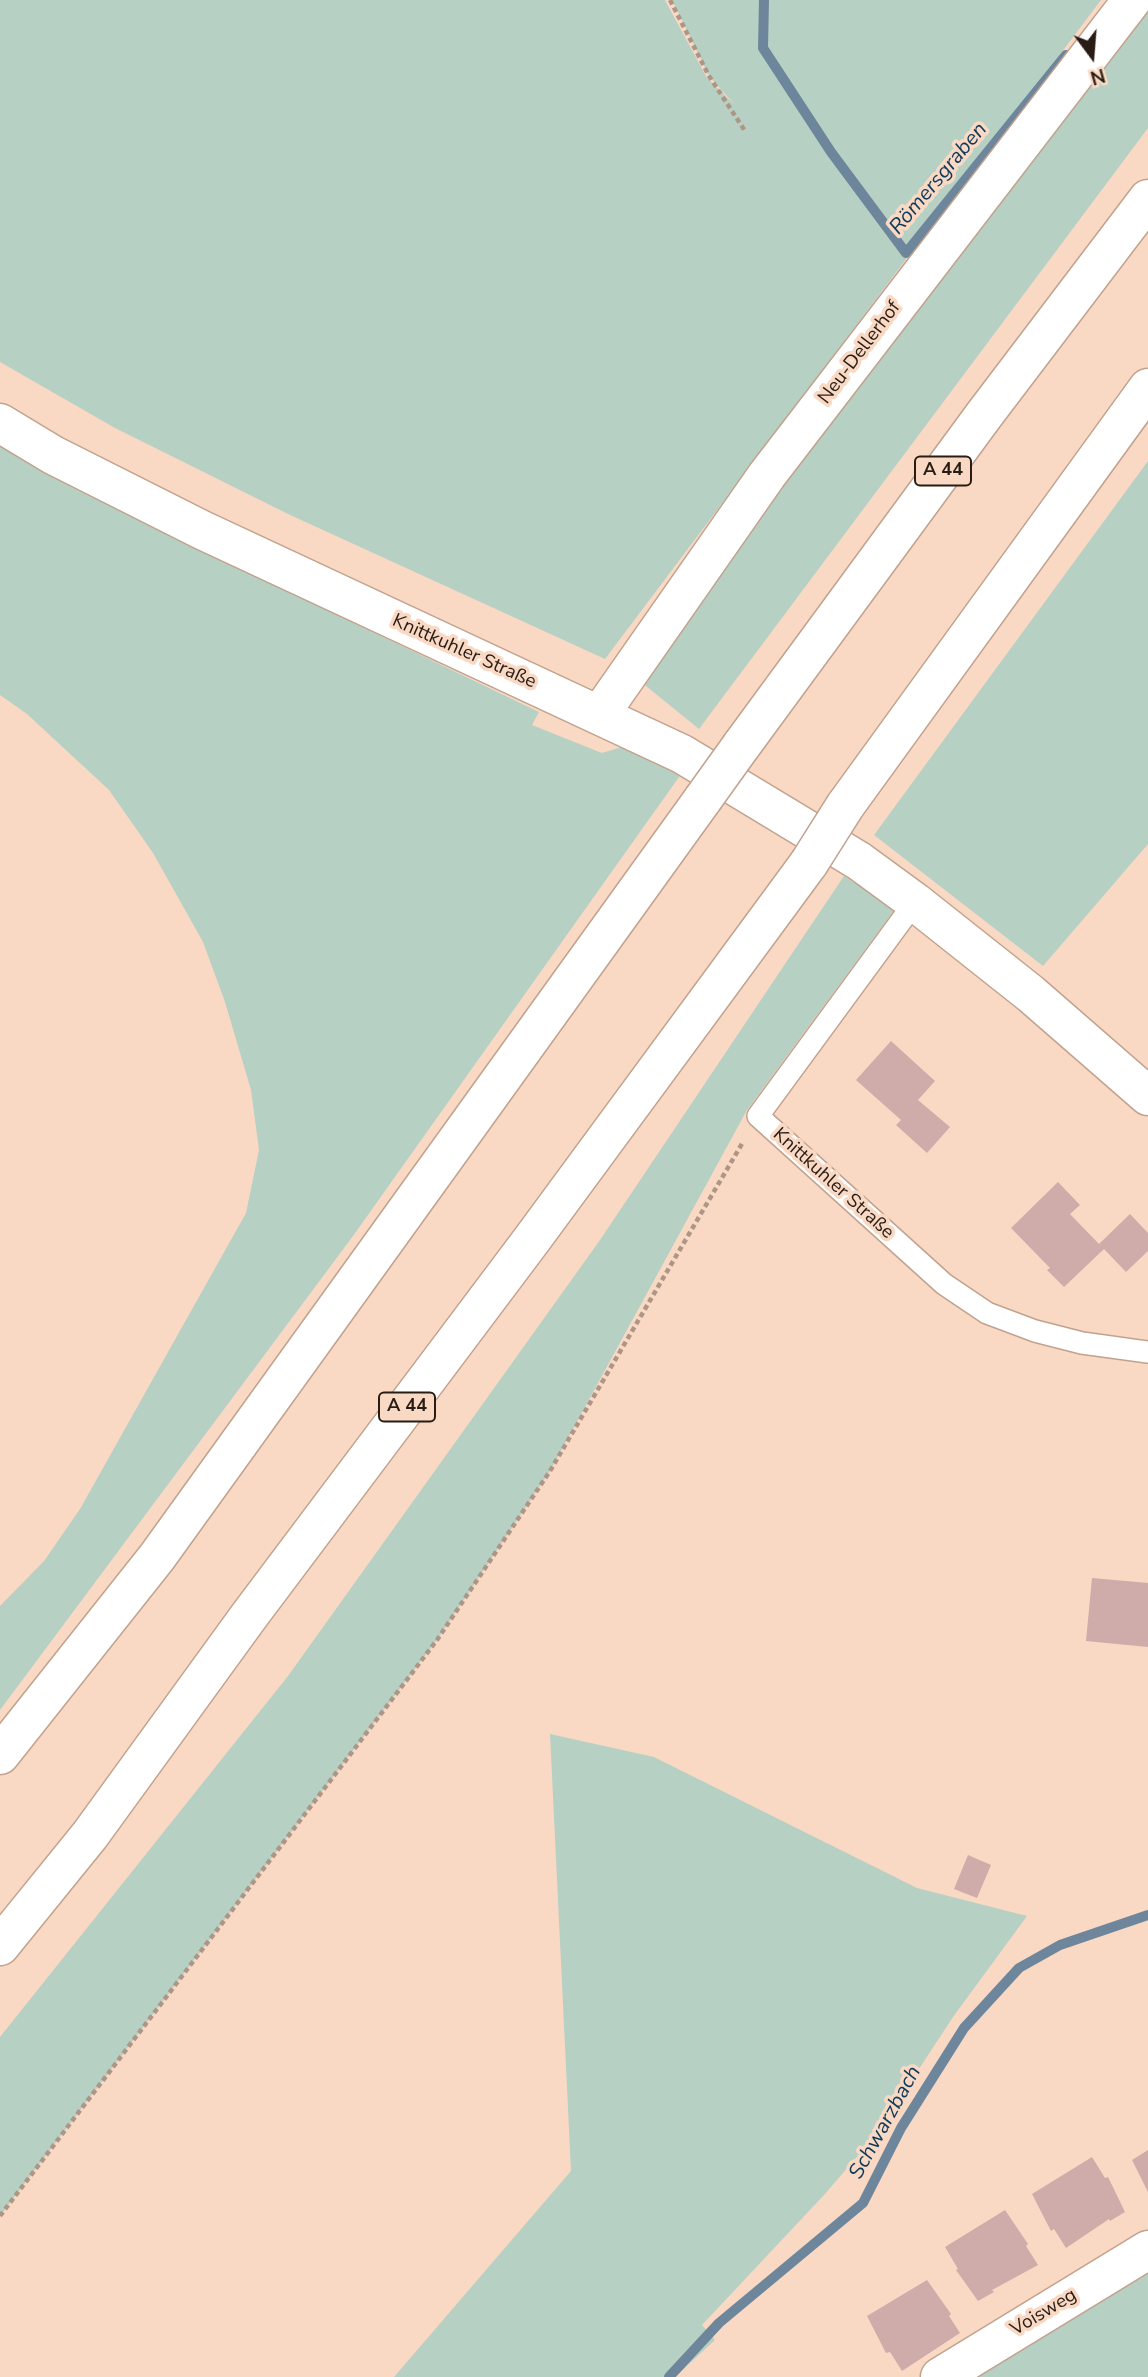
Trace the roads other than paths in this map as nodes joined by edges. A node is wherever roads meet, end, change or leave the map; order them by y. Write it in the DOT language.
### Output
graph roads {
  1 [pos="1132,0"];
  2 [pos="1148,199"];
  3 [pos="1148,388"];
  4 [pos="0,423"];
  5 [pos="600,715"];
  6 [pos="915,902"];
  7 [pos="1146,1090"];
  8 [pos="1148,1352"];
  9 [pos="0,1755"];
  10 [pos="0,1947"];
  11 [pos="1148,2250"];
  12 [pos="940,2377"];
  1 -- 5 [label="main road, Neu-Dellerhof"];
  2 -- 9 [label="main road, A 44, bridge"];
  3 -- 10 [label="main road, A 44, bridge"];
  4 -- 5 [label="main road, Knittkuhler Straße"];
  5 -- 6 [label="main road, Knittkuhler Straße"];
  6 -- 7 [label="main road, Knittkuhler Straße"];
  6 -- 8 [label="lane, Knittkuhler Straße"];
  11 -- 12 [label="main road, Voisweg"];
}
